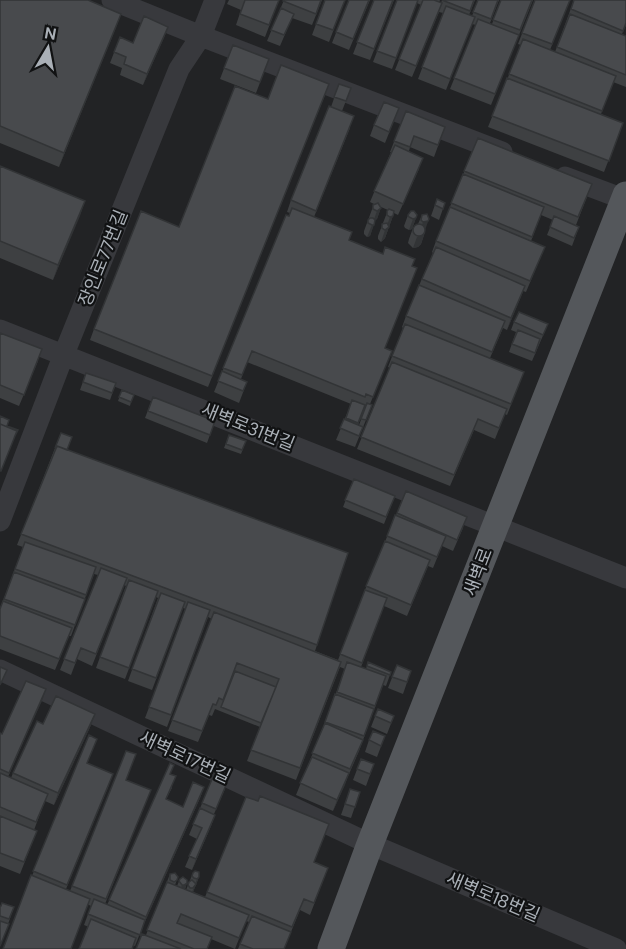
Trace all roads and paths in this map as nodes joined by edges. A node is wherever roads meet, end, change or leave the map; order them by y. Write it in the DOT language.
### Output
graph roads {
  1 [pos="112,0"];
  2 [pos="215,0"];
  3 [pos="201,36"];
  4 [pos="524,161"];
  5 [pos="546,169"];
  6 [pos="625,198"];
  7 [pos="0,330"];
  8 [pos="64,354"];
  9 [pos="0,521"];
  10 [pos="496,526"];
  11 [pos="626,578"];
  12 [pos="0,670"];
  13 [pos="370,844"];
  14 [pos="331,949"];
  15 [pos="616,949"];
  1 -- 3 [label="street"];
  2 -- 3 [label="street, 장인로77번길"];
  3 -- 4 [label="street"];
  3 -- 8 [label="street, 장인로77번길"];
  5 -- 6 [label="street"];
  6 -- 10 [label="main road, 새벽로"];
  7 -- 8 [label="street, 새벽로31번길"];
  8 -- 9 [label="street, 장인로77번길"];
  8 -- 10 [label="street, 새벽로31번길"];
  10 -- 11 [label="street, 새벽로31번길"];
  10 -- 13 [label="main road, 새벽로"];
  12 -- 13 [label="street, 새벽로17번길"];
  13 -- 14 [label="main road, 새벽로"];
  13 -- 15 [label="street, 새벽로18번길"];
}
